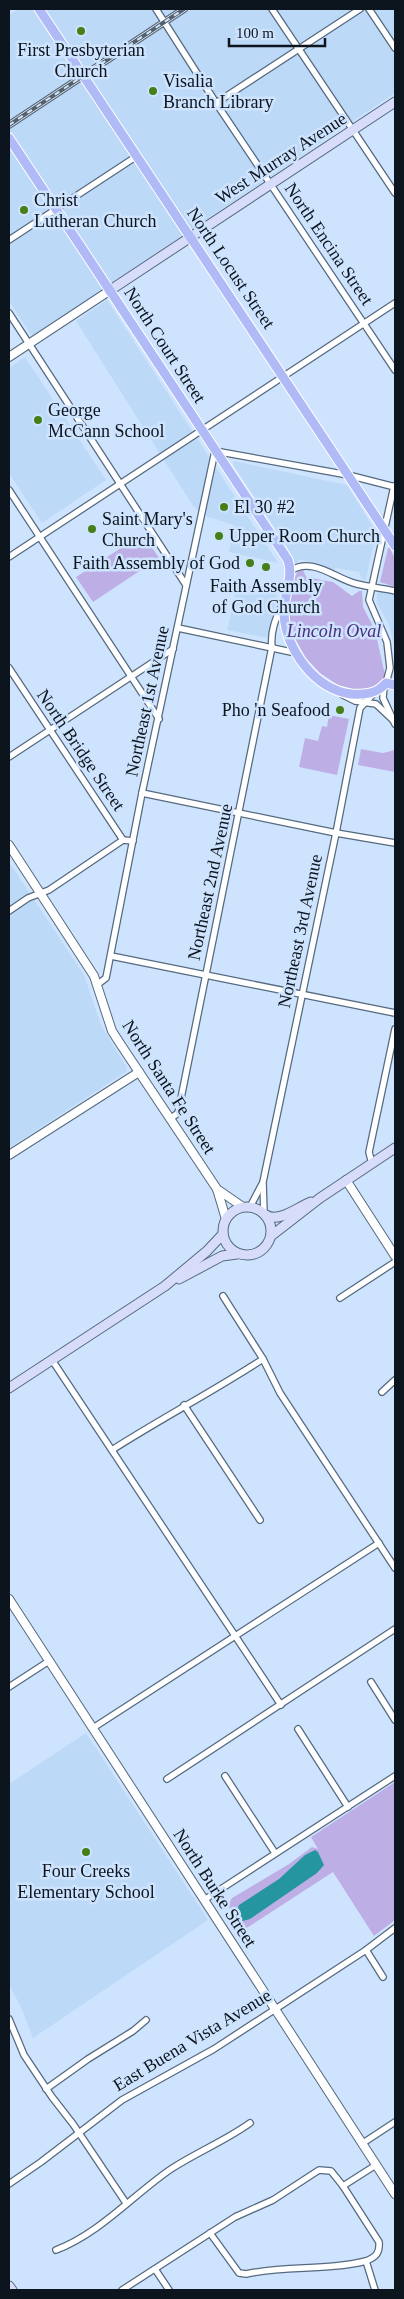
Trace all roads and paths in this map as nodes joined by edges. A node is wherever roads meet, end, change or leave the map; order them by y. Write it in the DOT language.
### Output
graph roads {
  1 [pos="39,9"];
  2 [pos="156,9"];
  3 [pos="184,9"];
  4 [pos="272,9"];
  5 [pos="360,9"];
  6 [pos="369,9"];
  7 [pos="165,21"];
  8 [pos="395,48"];
  9 [pos="299,50"];
  10 [pos="83,76"];
  11 [pos="395,102"];
  12 [pos="216,103"];
  13 [pos="9,125"];
  14 [pos="353,130"];
  15 [pos="9,138"];
  16 [pos="137,156"];
  17 [pos="270,184"];
  18 [pos="395,193"];
  19 [pos="56,209"];
  20 [pos="190,236"];
  21 [pos="9,240"];
  22 [pos="109,291"];
  23 [pos="395,303"];
  24 [pos="9,314"];
  25 [pos="364,323"];
  26 [pos="29,344"];
  27 [pos="9,356"];
  28 [pos="395,370"];
  29 [pos="283,376"];
  30 [pos="201,431"];
  31 [pos="215,451"];
  32 [pos="348,475"];
  33 [pos="120,484"];
  34 [pos="394,487"];
  35 [pos="9,490"];
  36 [pos="384,529"];
  37 [pos="40,537"];
  38 [pos="395,546"];
  39 [pos="9,557"];
  40 [pos="290,571"];
  41 [pos="186,585"];
  42 [pos="371,586"];
  43 [pos="395,591"];
  44 [pos="285,599"];
  45 [pos="178,628"];
  46 [pos="272,647"];
  47 [pos="173,649"];
  48 [pos="296,653"];
  49 [pos="9,668"];
  50 [pos="131,676"];
  51 [pos="385,687"];
  52 [pos="335,688"];
  53 [pos="355,701"];
  54 [pos="367,702"];
  55 [pos="360,708"];
  56 [pos="159,719"];
  57 [pos="394,722"];
  58 [pos="50,730"];
  59 [pos="9,757"];
  60 [pos="142,793"];
  61 [pos="240,812"];
  62 [pos="336,833"];
  63 [pos="124,840"];
  64 [pos="132,841"];
  65 [pos="395,843"];
  66 [pos="9,845"];
  67 [pos="41,893"];
  68 [pos="9,912"];
  69 [pos="110,956"];
  70 [pos="206,974"];
  71 [pos="98,984"];
  72 [pos="302,994"];
  73 [pos="395,1014"];
  74 [pos="395,1029"];
  75 [pos="139,1072"];
  76 [pos="170,1119"];
  77 [pos="395,1148"];
  78 [pos="9,1155"];
  79 [pos="372,1164"];
  80 [pos="346,1180"];
  81 [pos="263,1182"];
  82 [pos="217,1189"];
  83 [pos="320,1198"];
  84 [pos="246,1207"];
  85 [pos="265,1214"];
  86 [pos="226,1219"];
  87 [pos="223,1234"];
  88 [pos="271,1236"];
  89 [pos="238,1254"];
  90 [pos="395,1256"];
  91 [pos="395,1262"];
  92 [pos="165,1286"];
  93 [pos="223,1296"];
  94 [pos="340,1298"];
  95 [pos="264,1359"];
  96 [pos="52,1360"];
  97 [pos="395,1380"];
  98 [pos="9,1388"];
  99 [pos="382,1392"];
  100 [pos="184,1405"];
  101 [pos="112,1450"];
  102 [pos="260,1520"];
  103 [pos="379,1543"];
  104 [pos="395,1568"];
  105 [pos="9,1599"];
  106 [pos="395,1630"];
  107 [pos="236,1636"];
  108 [pos="49,1661"];
  109 [pos="371,1682"];
  110 [pos="9,1687"];
  111 [pos="281,1704"];
  112 [pos="395,1720"];
  113 [pos="93,1728"];
  114 [pos="298,1729"];
  115 [pos="225,1776"];
  116 [pos="395,1776"];
  117 [pos="167,1779"];
  118 [pos="348,1806"];
  119 [pos="275,1854"];
  120 [pos="204,1900"];
  121 [pos="395,1928"];
  122 [pos="366,1950"];
  123 [pos="383,1977"];
  124 [pos="276,2008"];
  125 [pos="9,2019"];
  126 [pos="146,2020"];
  127 [pos="46,2089"];
  128 [pos="395,2122"];
  129 [pos="250,2123"];
  130 [pos="79,2132"];
  131 [pos="363,2143"];
  132 [pos="376,2165"];
  133 [pos="9,2184"];
  134 [pos="343,2186"];
  135 [pos="395,2194"];
  136 [pos="126,2203"];
  137 [pos="210,2233"];
  138 [pos="56,2250"];
  139 [pos="366,2261"];
  140 [pos="155,2269"];
  141 [pos="9,2286"];
  142 [pos="12,2290"];
  143 [pos="122,2290"];
  144 [pos="169,2290"];
  145 [pos="375,2290"];
  1 -- 10 [label="main road, North Locust Street"];
  2 -- 7 [label="street, North Encina Street"];
  3 -- 7 [label="street"];
  4 -- 9 [label="street"];
  5 -- 9 [label="street"];
  6 -- 8 [label="street"];
  7 -- 10 [label="street"];
  7 -- 12 [label="street, North Encina Street"];
  9 -- 12 [label="street"];
  9 -- 14 [label="street"];
  10 -- 13 [label="street"];
  10 -- 16 [label="main road, North Locust Street"];
  11 -- 14 [label="main road, West Murray Avenue"];
  12 -- 17 [label="street, North Encina Street"];
  14 -- 17 [label="main road, West Murray Avenue"];
  14 -- 18 [label="street"];
  15 -- 19 [label="main road, North Court Street"];
  16 -- 19 [label="street"];
  16 -- 20 [label="main road, North Locust Street"];
  17 -- 20 [label="main road, West Murray Avenue"];
  17 -- 25 [label="street, North Encina Street"];
  19 -- 21 [label="street"];
  19 -- 22 [label="main road, North Court Street"];
  20 -- 22 [label="main road, West Murray Avenue"];
  20 -- 29 [label="main road, North Locust Street"];
  22 -- 26 [label="street"];
  22 -- 30 [label="main road, North Court Street"];
  23 -- 25 [label="street"];
  24 -- 26 [label="street"];
  25 -- 28 [label="street, North Encina Street"];
  25 -- 29 [label="street"];
  26 -- 27 [label="street"];
  26 -- 33 [label="street"];
  29 -- 30 [label="street"];
  29 -- 32 [label="main road, North Locust Street"];
  30 -- 31 [label="main road, North Court Street"];
  30 -- 33 [label="street"];
  31 -- 32 [label="street"];
  31 -- 40 [label="main road, North Court Street"];
  31 -- 41 [label="street, Northeast 1st Avenue"];
  32 -- 34 [label="street"];
  32 -- 36 [label="main road, North Locust Street"];
  33 -- 37 [label="street"];
  33 -- 41 [label="street"];
  34 -- 36 [label="street"];
  35 -- 37 [label="street"];
  36 -- 38 [label="main road, North Locust Street"];
  36 -- 42 [label="street"];
  37 -- 39 [label="street"];
  37 -- 50 [label="street"];
  40 -- 42 [label="street"];
  40 -- 44 [label="main road"];
  41 -- 45 [label="street, Northeast 1st Avenue"];
  42 -- 43 [label="street"];
  42 -- 51 [label="street"];
  44 -- 46 [label="street, Northeast 2nd Avenue"];
  44 -- 48 [label="main road"];
  45 -- 46 [label="street"];
  45 -- 47 [label="street, Northeast 1st Avenue"];
  46 -- 48 [label="street"];
  46 -- 61 [label="street, Northeast 2nd Avenue"];
  47 -- 50 [label="street"];
  47 -- 56 [label="street, Northeast 1st Avenue"];
  48 -- 52 [label="main road"];
  49 -- 58 [label="street, North Bridge Street"];
  50 -- 56 [label="street"];
  50 -- 58 [label="street"];
  51 -- 52 [label="main road"];
  51 -- 54 [label="street"];
  51 -- 57 [label="street"];
  52 -- 53 [label="street"];
  53 -- 54 [label="street"];
  53 -- 55 [label="street"];
  54 -- 55 [label="street"];
  54 -- 57 [label="street"];
  55 -- 62 [label="street, Northeast 3rd Avenue"];
  56 -- 60 [label="street, Northeast 1st Avenue"];
  58 -- 59 [label="street"];
  58 -- 63 [label="street, North Bridge Street"];
  60 -- 61 [label="street"];
  60 -- 64 [label="street, Northeast 1st Avenue"];
  61 -- 62 [label="street"];
  61 -- 70 [label="street, Northeast 2nd Avenue"];
  62 -- 65 [label="street"];
  62 -- 72 [label="street, Northeast 3rd Avenue"];
  63 -- 64 [label="street"];
  63 -- 67 [label="street"];
  64 -- 69 [label="street, Northeast 1st Avenue"];
  66 -- 67 [label="street, North Santa Fe Street"];
  67 -- 68 [label="street"];
  67 -- 71 [label="street, North Santa Fe Street"];
  69 -- 70 [label="street"];
  69 -- 71 [label="street, Northeast 1st Avenue"];
  70 -- 72 [label="street"];
  70 -- 76 [label="street, Northeast 2nd Avenue"];
  71 -- 75 [label="street, North Santa Fe Street"];
  72 -- 73 [label="street"];
  72 -- 81 [label="street, Northeast 3rd Avenue"];
  74 -- 79 [label="street"];
  75 -- 76 [label="street, North Santa Fe Street"];
  75 -- 78 [label="street"];
  76 -- 82 [label="street, North Santa Fe Street"];
  77 -- 79 [label="main road"];
  79 -- 80 [label="main road"];
  80 -- 83 [label="main road"];
  80 -- 90 [label="street"];
  81 -- 84 [label="street, Northeast 3rd Avenue"];
  81 -- 85 [label="street, Northeast 3rd Avenue"];
  82 -- 84 [label="street, North Santa Fe Street"];
  82 -- 86 [label="street, North Santa Fe Street"];
  83 -- 85 [label="main road"];
  83 -- 88 [label="main road"];
  84 -- 85 [label="main road"];
  84 -- 86 [label="main road"];
  85 -- 88 [label="main road"];
  86 -- 87 [label="main road"];
  87 -- 89 [label="main road"];
  87 -- 92 [label="main road"];
  88 -- 89 [label="main road"];
  89 -- 92 [label="main road"];
  91 -- 94 [label="street"];
  92 -- 96 [label="main road"];
  93 -- 95 [label="street"];
  95 -- 100 [label="street"];
  95 -- 103 [label="street"];
  96 -- 98 [label="main road"];
  96 -- 101 [label="street"];
  97 -- 99 [label="street"];
  100 -- 101 [label="street"];
  100 -- 102 [label="street"];
  101 -- 107 [label="street"];
  103 -- 104 [label="street"];
  103 -- 107 [label="street"];
  105 -- 108 [label="street, North Burke Street"];
  106 -- 111 [label="street"];
  107 -- 111 [label="street"];
  107 -- 113 [label="street"];
  108 -- 110 [label="street"];
  108 -- 113 [label="street, North Burke Street"];
  109 -- 112 [label="street"];
  111 -- 117 [label="street"];
  113 -- 120 [label="street, North Burke Street"];
  114 -- 118 [label="street"];
  115 -- 119 [label="street"];
  116 -- 118 [label="street"];
  118 -- 119 [label="street"];
  119 -- 120 [label="street"];
  120 -- 124 [label="street, North Burke Street"];
  121 -- 122 [label="street, East Buena Vista Avenue"];
  122 -- 123 [label="street"];
  122 -- 124 [label="street, East Buena Vista Avenue"];
  124 -- 130 [label="street, East Buena Vista Avenue"];
  124 -- 131 [label="street, North Burke Street"];
  125 -- 127 [label="street"];
  126 -- 127 [label="street"];
  127 -- 130 [label="street"];
  128 -- 131 [label="street"];
  129 -- 136 [label="street"];
  130 -- 133 [label="street, East Buena Vista Avenue"];
  130 -- 136 [label="street"];
  131 -- 132 [label="street, North Burke Street"];
  132 -- 134 [label="street"];
  132 -- 135 [label="street, North Burke Street"];
  134 -- 137 [label="street"];
  134 -- 139 [label="street"];
  136 -- 138 [label="street"];
  137 -- 139 [label="street"];
  137 -- 140 [label="street"];
  139 -- 145 [label="street"];
  140 -- 143 [label="street"];
  140 -- 144 [label="street"];
  141 -- 142 [label="main road"];
}
